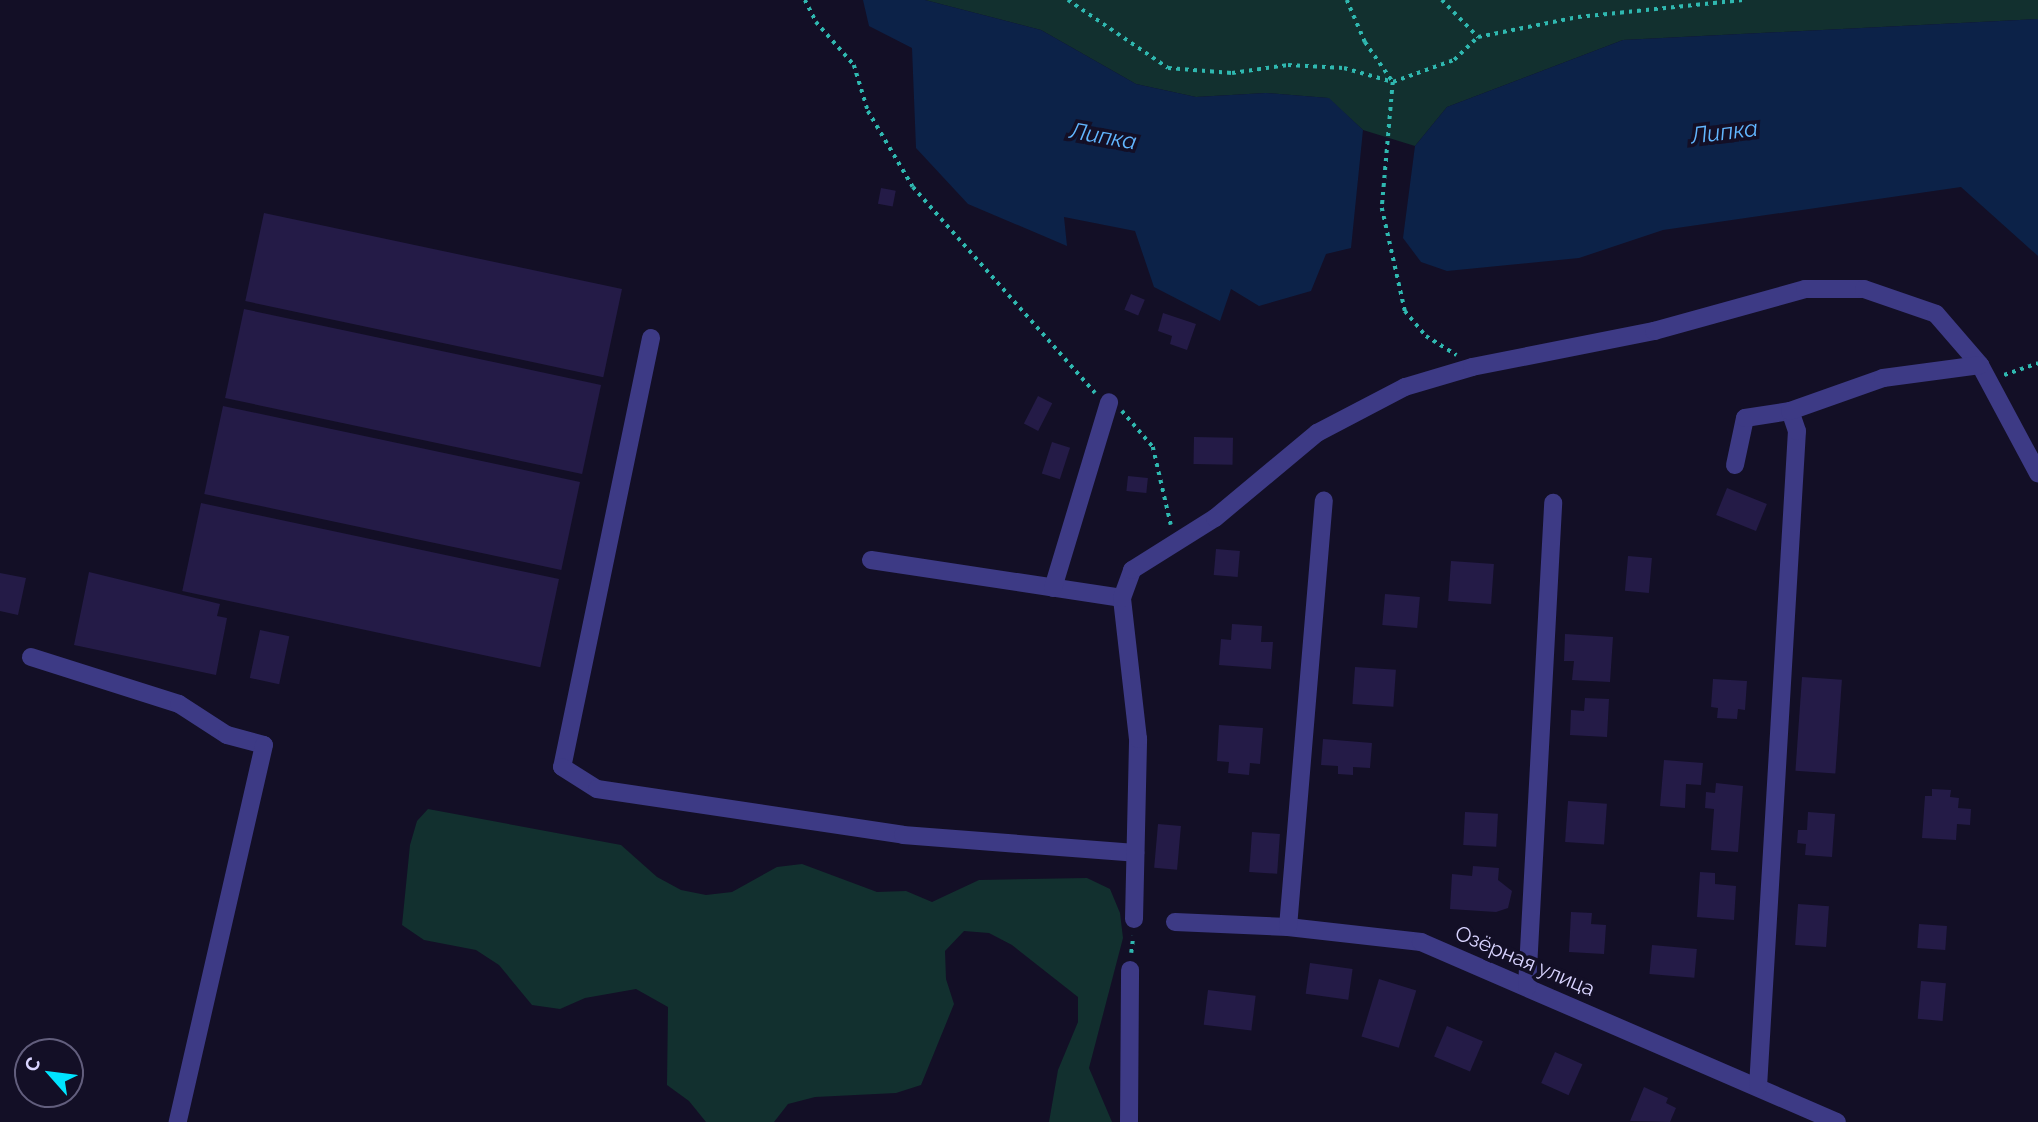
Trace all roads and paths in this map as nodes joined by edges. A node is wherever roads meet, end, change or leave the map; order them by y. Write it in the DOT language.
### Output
graph roads {
  1 [pos="805,0"];
  2 [pos="1068,0"];
  3 [pos="1347,0"];
  4 [pos="1442,0"];
  5 [pos="1743,0"];
  6 [pos="1478,37"];
  7 [pos="1393,82"];
  8 [pos="651,338"];
  9 [pos="2038,363"];
  10 [pos="1462,370"];
  11 [pos="1985,372"];
  12 [pos="1109,402"];
  13 [pos="1790,411"];
  14 [pos="1735,465"];
  15 [pos="2038,472"];
  16 [pos="1324,501"];
  17 [pos="1553,503"];
  18 [pos="1178,544"];
  19 [pos="871,560"];
  20 [pos="1053,588"];
  21 [pos="1122,598"];
  22 [pos="31,657"];
  23 [pos="1135,853"];
  24 [pos="1134,919"];
  25 [pos="1175,922"];
  26 [pos="1288,927"];
  27 [pos="1130,970"];
  28 [pos="1527,987"];
  29 [pos="1758,1087"];
  30 [pos="178,1122"];
  31 [pos="1129,1122"];
  32 [pos="1837,1122"];
  1 -- 12 [label="path"];
  2 -- 7 [label="path"];
  3 -- 7 [label="path"];
  4 -- 6 [label="path"];
  5 -- 6 [label="path"];
  6 -- 7 [label="path"];
  7 -- 10 [label="path"];
  8 -- 23 [label="street"];
  9 -- 11 [label="path"];
  10 -- 11 [label="street"];
  10 -- 18 [label="street"];
  11 -- 13 [label="street"];
  11 -- 15 [label="street"];
  12 -- 18 [label="path"];
  12 -- 20 [label="street"];
  13 -- 14 [label="street"];
  13 -- 29 [label="street"];
  16 -- 26 [label="street"];
  17 -- 28 [label="street"];
  18 -- 21 [label="street"];
  19 -- 20 [label="street"];
  20 -- 21 [label="street"];
  21 -- 23 [label="street"];
  22 -- 30 [label="street"];
  23 -- 24 [label="street"];
  24 -- 27 [label="path"];
  25 -- 26 [label="street, Озёрная улица"];
  26 -- 28 [label="street, Озёрная улица"];
  27 -- 31 [label="street"];
  28 -- 29 [label="street, Озёрная улица"];
  29 -- 32 [label="street, Озёрная улица"];
}
